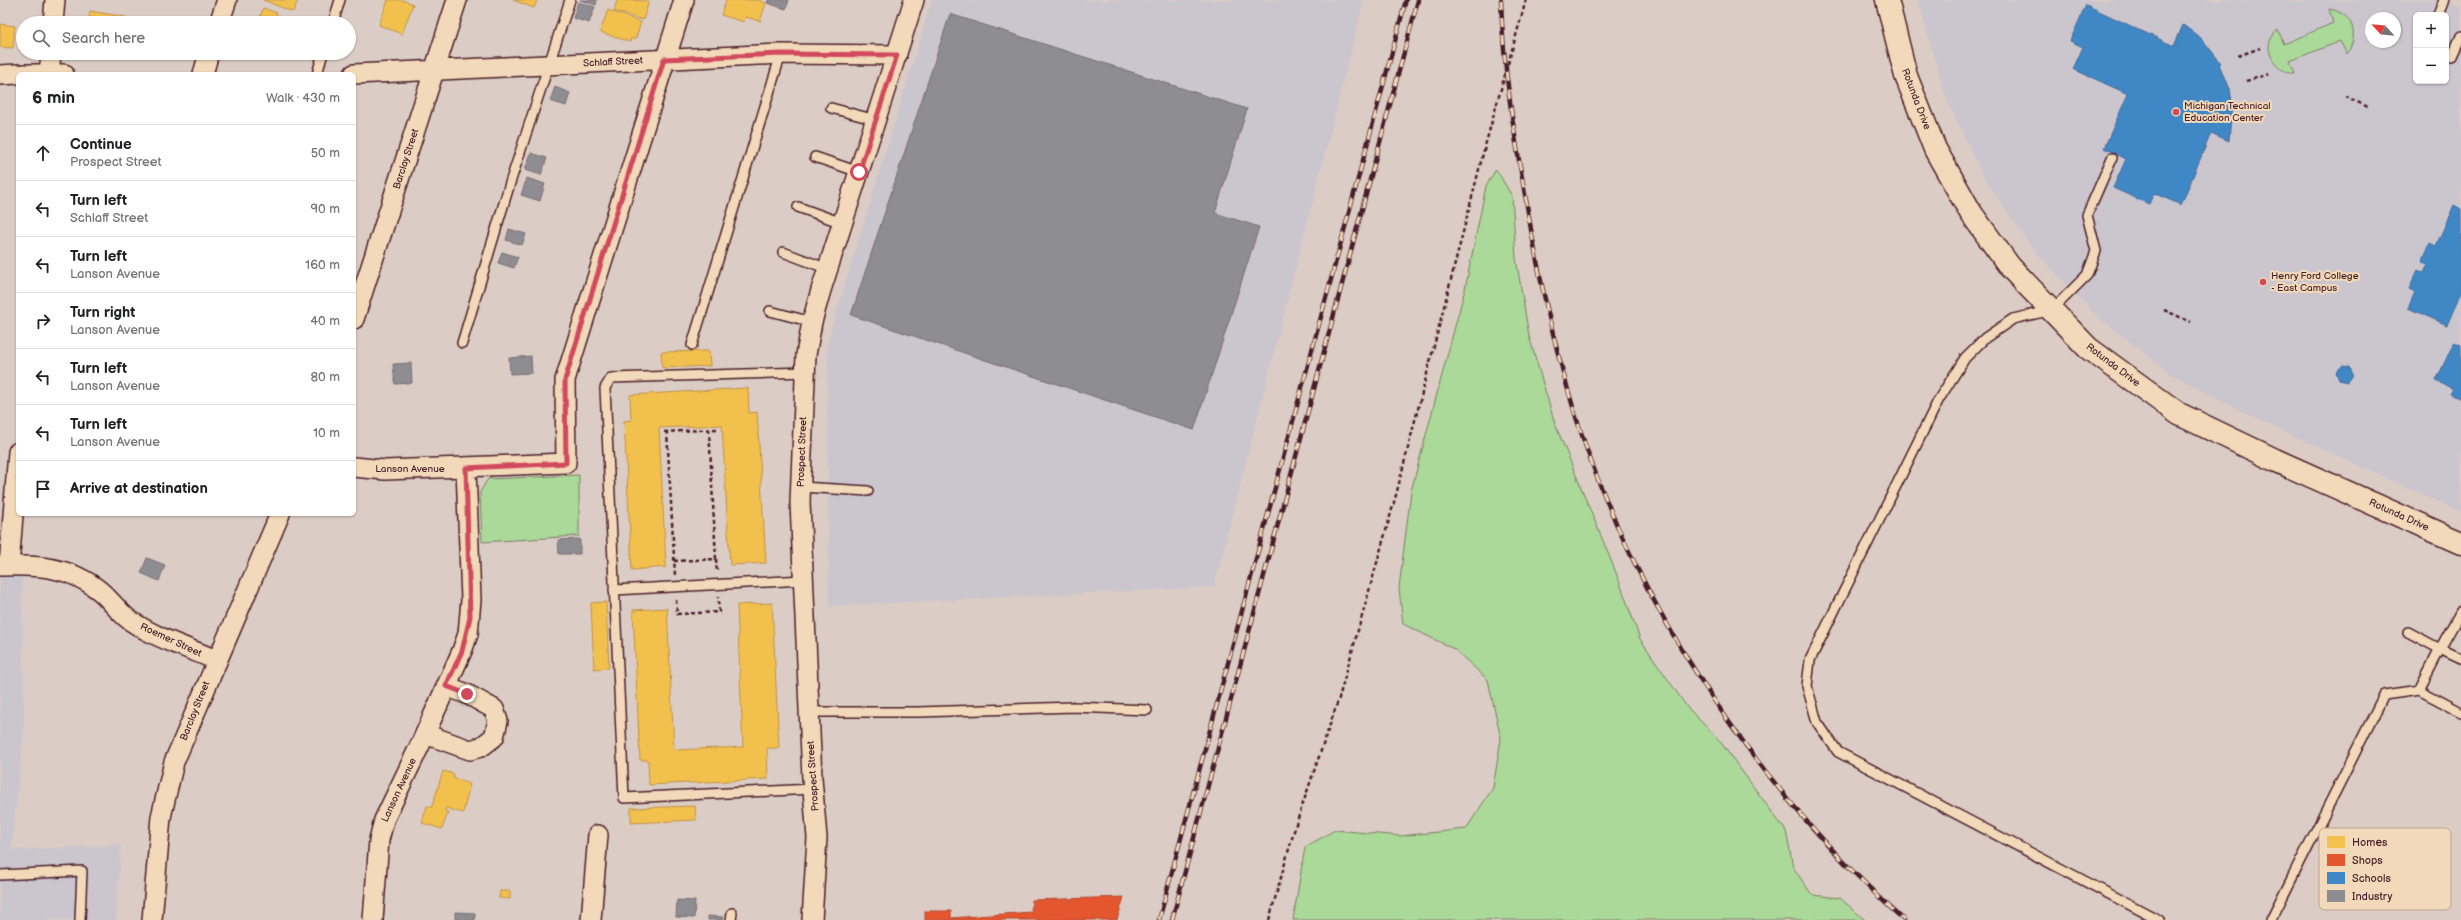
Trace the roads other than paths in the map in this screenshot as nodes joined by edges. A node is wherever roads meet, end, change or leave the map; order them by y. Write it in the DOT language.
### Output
graph roads {
  1 [pos="55,0"];
  2 [pos="227,0"];
  3 [pos="340,0"];
  4 [pos="457,0"];
  5 [pos="570,0"];
  6 [pos="684,0"];
  7 [pos="914,0"];
  8 [pos="1887,0"];
  9 [pos="2444,0"];
  10 [pos="2439,12"];
  11 [pos="54,16"];
  12 [pos="221,16"];
  13 [pos="335,16"];
  14 [pos="2461,36"];
  15 [pos="781,54"];
  16 [pos="897,55"];
  17 [pos="2452,56"];
  18 [pos="664,59"];
  19 [pos="52,60"];
  20 [pos="208,60"];
  21 [pos="321,60"];
  22 [pos="549,65"];
  23 [pos="434,71"];
  24 [pos="54,72"];
  25 [pos="204,72"];
  26 [pos="318,72"];
  27 [pos="16,74"];
  28 [pos="356,74"];
  29 [pos="0,75"];
  30 [pos="831,108"];
  31 [pos="876,120"];
  32 [pos="815,158"];
  33 [pos="2112,158"];
  34 [pos="859,172"];
  35 [pos="798,207"];
  36 [pos="842,223"];
  37 [pos="783,252"];
  38 [pos="828,269"];
  39 [pos="2052,310"];
  40 [pos="770,311"];
  41 [pos="356,313"];
  42 [pos="812,322"];
  43 [pos="462,343"];
  44 [pos="692,345"];
  45 [pos="806,372"];
  46 [pos="356,467"];
  47 [pos="16,468"];
  48 [pos="466,468"];
  49 [pos="801,487"];
  50 [pos="868,491"];
  51 [pos="279,516"];
  52 [pos="2461,543"];
  53 [pos="4,566"];
  54 [pos="804,580"];
  55 [pos="614,590"];
  56 [pos="2461,611"];
  57 [pos="2408,632"];
  58 [pos="2440,649"];
  59 [pos="2461,659"];
  60 [pos="216,660"];
  61 [pos="446,686"];
  62 [pos="2419,690"];
  63 [pos="1147,710"];
  64 [pos="809,712"];
  65 [pos="2461,712"];
  66 [pos="425,734"];
  67 [pos="813,789"];
  68 [pos="598,835"];
  69 [pos="0,875"];
  70 [pos="80,920"];
  71 [pos="152,920"];
  72 [pos="373,920"];
  73 [pos="591,920"];
  74 [pos="812,920"];
  75 [pos="2159,920"];
  76 [pos="2271,920"];
  1 -- 11 [label="street"];
  2 -- 12 [label="street"];
  3 -- 13 [label="lane"];
  4 -- 23 [label="street, Barclay Street"];
  5 -- 22 [label="lane"];
  6 -- 18 [label="street, Lanson Avenue"];
  7 -- 16 [label="street, Prospect Street"];
  8 -- 39 [label="main road, Rotunda Drive"];
  9 -- 10 [label="lane"];
  14 -- 17 [label="lane"];
  15 -- 16 [label="street, Schlaff Street"];
  15 -- 18 [label="street, Schlaff Street"];
  15 -- 44 [label="lane"];
  16 -- 31 [label="street, Prospect Street"];
  18 -- 22 [label="street, Schlaff Street"];
  18 -- 48 [label="street, Lanson Avenue"];
  19 -- 24 [label="street"];
  20 -- 25 [label="street"];
  21 -- 26 [label="lane"];
  22 -- 23 [label="street, Schlaff Street"];
  22 -- 43 [label="lane"];
  23 -- 28 [label="street, Schlaff Street"];
  23 -- 41 [label="street, Barclay Street"];
  27 -- 29 [label="street"];
  30 -- 31 [label="lane"];
  31 -- 34 [label="street, Prospect Street"];
  32 -- 34 [label="lane"];
  33 -- 39 [label="lane"];
  34 -- 36 [label="street, Prospect Street"];
  35 -- 36 [label="lane"];
  36 -- 38 [label="street, Prospect Street"];
  37 -- 38 [label="lane"];
  38 -- 42 [label="street, Prospect Street"];
  39 -- 52 [label="main road, Rotunda Drive"];
  39 -- 75 [label="lane"];
  40 -- 42 [label="lane"];
  42 -- 45 [label="street, Prospect Street"];
  45 -- 49 [label="street, Prospect Street"];
  45 -- 55 [label="lane"];
  46 -- 48 [label="street, Lanson Avenue"];
  47 -- 53 [label="street"];
  48 -- 61 [label="street, Lanson Avenue"];
  49 -- 50 [label="lane"];
  49 -- 54 [label="street, Prospect Street"];
  51 -- 60 [label="street, Barclay Street"];
  53 -- 60 [label="street, Roemer Street"];
  54 -- 55 [label="lane"];
  54 -- 64 [label="street, Prospect Street"];
  55 -- 67 [label="lane"];
  56 -- 58 [label="lane"];
  57 -- 58 [label="lane"];
  58 -- 59 [label="lane"];
  58 -- 62 [label="lane"];
  60 -- 71 [label="street, Barclay Street"];
  61 -- 66 [label="street, Lanson Avenue"];
  61 -- 66 [label="street"];
  62 -- 65 [label="lane"];
  62 -- 76 [label="lane"];
  63 -- 64 [label="lane"];
  64 -- 67 [label="street, Prospect Street"];
  66 -- 72 [label="street, Lanson Avenue"];
  67 -- 74 [label="street, Prospect Street"];
  68 -- 73 [label="street"];
  69 -- 70 [label="lane"];
}
